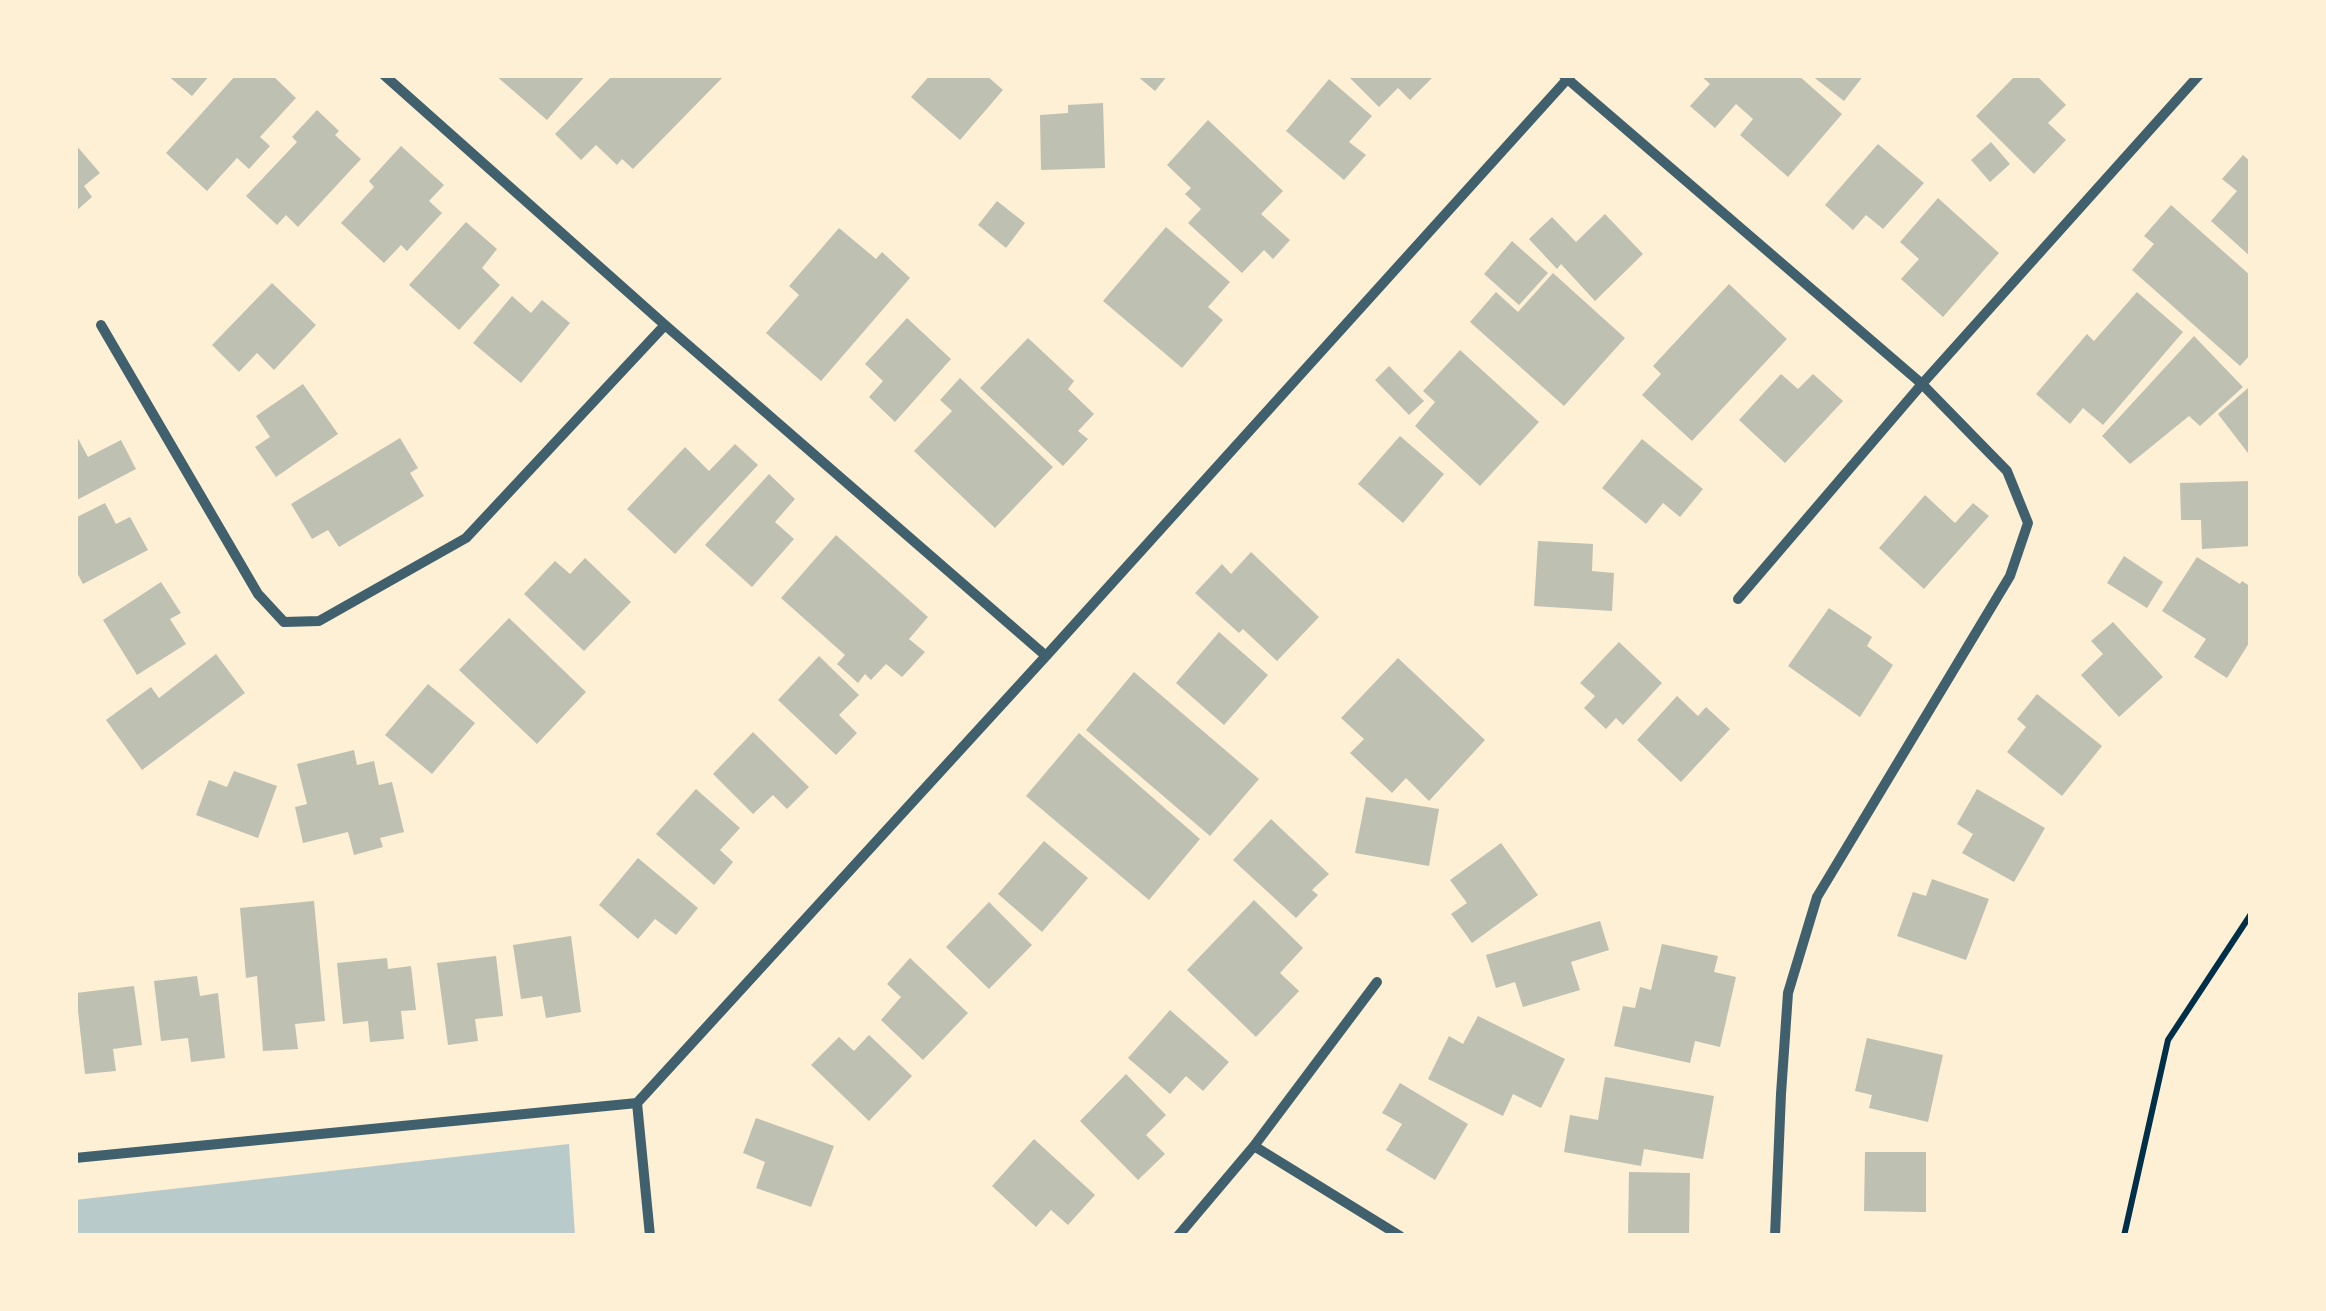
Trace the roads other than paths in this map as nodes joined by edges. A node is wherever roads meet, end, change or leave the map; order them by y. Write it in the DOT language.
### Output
graph roads {
  1 [pos="384,75"];
  2 [pos="2199,75"];
  3 [pos="1567,76"];
  4 [pos="100,325"];
  5 [pos="665,325"];
  6 [pos="1922,384"];
  7 [pos="1738,599"];
  8 [pos="1046,656"];
  9 [pos="1377,982"];
  10 [pos="637,1103"];
  11 [pos="1254,1146"];
  12 [pos="75,1158"];
  13 [pos="650,1236"];
  14 [pos="1178,1236"];
  15 [pos="1400,1236"];
  16 [pos="1775,1236"];
  1 -- 5 [label="street"];
  2 -- 6 [label="street"];
  3 -- 6 [label="street"];
  3 -- 8 [label="street"];
  4 -- 5 [label="street"];
  5 -- 8 [label="street"];
  6 -- 7 [label="street"];
  6 -- 16 [label="street"];
  8 -- 10 [label="street"];
  9 -- 11 [label="street"];
  10 -- 12 [label="street"];
  10 -- 13 [label="street"];
  11 -- 14 [label="street"];
  11 -- 15 [label="street"];
}
